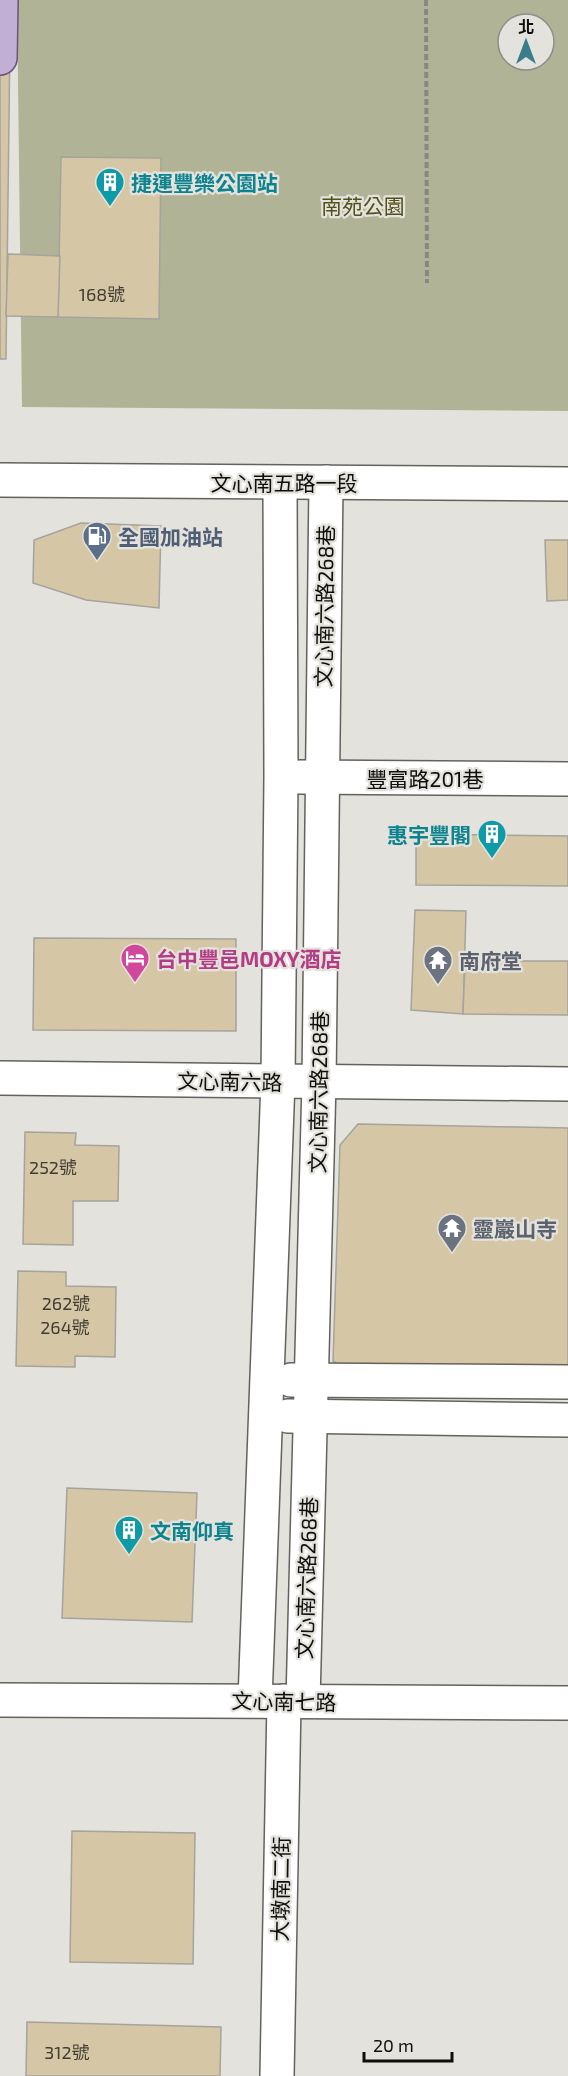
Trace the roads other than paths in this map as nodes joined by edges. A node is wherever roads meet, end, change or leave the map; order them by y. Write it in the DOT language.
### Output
graph roads {
  1 [pos="1,0"];
  2 [pos="0,58"];
  3 [pos="0,480"];
  4 [pos="326,482"];
  5 [pos="280,483"];
  6 [pos="568,484"];
  7 [pos="281,777"];
  8 [pos="322,778"];
  9 [pos="568,779"];
  10 [pos="0,1078"];
  11 [pos="278,1081"];
  12 [pos="319,1082"];
  13 [pos="568,1084"];
  14 [pos="267,1379"];
  15 [pos="311,1380"];
  16 [pos="568,1382"];
  17 [pos="266,1415"];
  18 [pos="310,1416"];
  19 [pos="568,1420"];
  20 [pos="0,1700"];
  21 [pos="280,1701"];
  22 [pos="568,1703"];
  23 [pos="276,2076"];
  1 -- 2 [label="main road"];
  3 -- 5 [label="street, 文心南五路一段"];
  4 -- 5 [label="street, 文心南五路一段"];
  4 -- 6 [label="street, 文心南五路一段"];
  4 -- 8 [label="street, 文心南六路268巷"];
  5 -- 7 [label="street, 文心南六路268巷"];
  7 -- 8 [label="street, 豐富路201巷"];
  7 -- 11 [label="street, 文心南六路268巷"];
  8 -- 9 [label="street, 豐富路201巷"];
  8 -- 12 [label="street, 文心南六路268巷"];
  10 -- 11 [label="street, 文心南六路"];
  11 -- 12 [label="street, 文心南六路"];
  11 -- 14 [label="street, 文心南六路268巷"];
  12 -- 13 [label="street, 文心南六路"];
  12 -- 15 [label="street, 文心南六路268巷"];
  14 -- 15 [label="street"];
  14 -- 17 [label="street, 文心南六路268巷"];
  15 -- 16 [label="street"];
  15 -- 18 [label="street, 文心南六路268巷"];
  17 -- 18 [label="street"];
  17 -- 21 [label="street, 文心南六路268巷"];
  18 -- 19 [label="street"];
  18 -- 21 [label="street, 文心南六路268巷"];
  20 -- 21 [label="street, 文心南七路"];
  21 -- 22 [label="street, 文心南七路"];
  21 -- 23 [label="street, 大墩南二街"];
}
